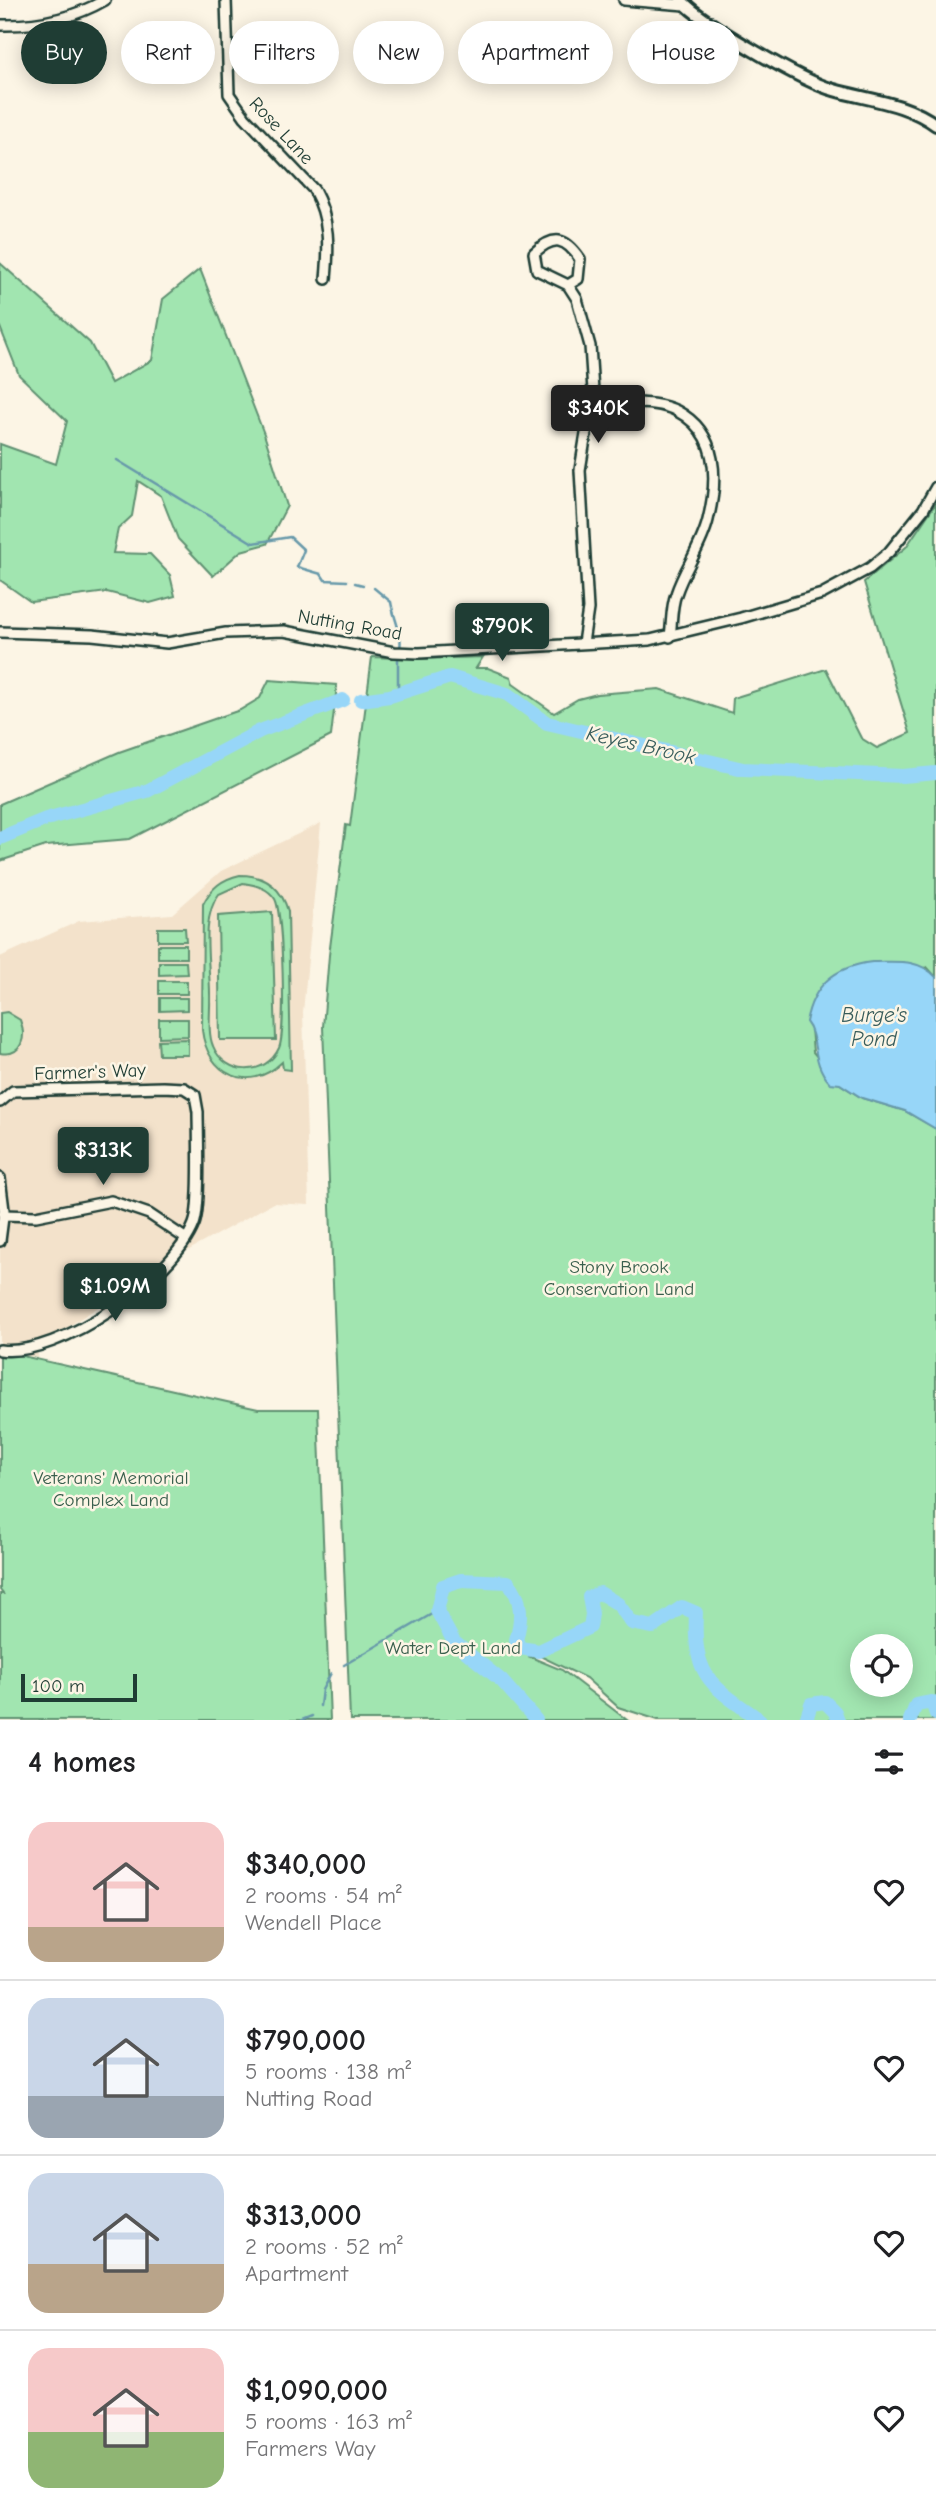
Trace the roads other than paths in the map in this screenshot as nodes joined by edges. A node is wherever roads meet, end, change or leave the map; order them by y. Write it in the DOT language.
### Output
graph roads {
  1 [pos="105,0"];
  2 [pos="226,0"];
  3 [pos="624,0"];
  4 [pos="683,2"];
  5 [pos="0,25"];
  6 [pos="936,125"];
  7 [pos="326,279"];
  8 [pos="568,285"];
  9 [pos="593,391"];
  10 [pos="936,486"];
  11 [pos="0,632"];
  12 [pos="670,637"];
  13 [pos="583,643"];
  14 [pos="0,1102"];
  15 [pos="0,1178"];
  16 [pos="3,1215"];
  17 [pos="185,1238"];
  18 [pos="1,1239"];
  19 [pos="0,1350"];
  1 -- 5 [label="street"];
  2 -- 7 [label="street, Rose Lane"];
  3 -- 4 [label="street"];
  4 -- 6 [label="main road"];
  8 -- 8 [label="street"];
  8 -- 9 [label="street"];
  9 -- 12 [label="street"];
  9 -- 13 [label="street"];
  10 -- 12 [label="street, Nutting Road"];
  11 -- 13 [label="street, Nutting Road"];
  12 -- 13 [label="street, Nutting Road"];
  14 -- 17 [label="street, Farmer's Way"];
  15 -- 16 [label="street"];
  16 -- 17 [label="street"];
  16 -- 18 [label="street"];
  17 -- 19 [label="street"];
}
